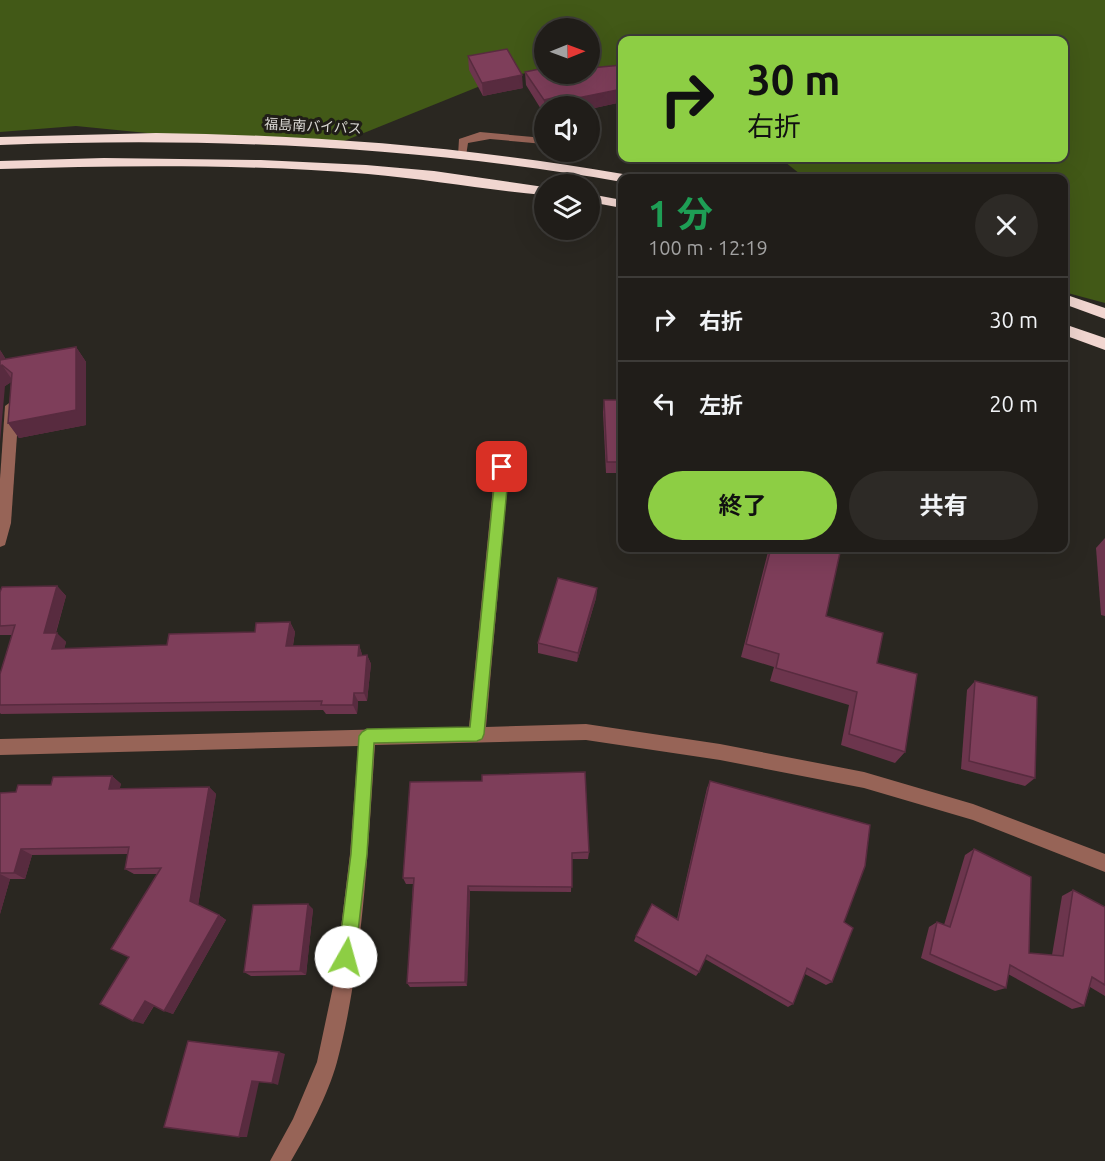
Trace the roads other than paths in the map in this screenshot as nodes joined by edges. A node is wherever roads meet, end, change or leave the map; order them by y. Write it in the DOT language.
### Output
graph roads {
  1 [pos="534,140"];
  2 [pos="0,141"];
  3 [pos="462,154"];
  4 [pos="0,165"];
  5 [pos="618,177"];
  6 [pos="534,190"];
  7 [pos="600,200"];
  8 [pos="618,203"];
  9 [pos="1068,300"];
  10 [pos="1105,314"];
  11 [pos="1068,330"];
  12 [pos="1105,344"];
  13 [pos="13,388"];
  14 [pos="502,467"];
  15 [pos="0,541"];
  16 [pos="477,734"];
  17 [pos="367,736"];
  18 [pos="0,747"];
  19 [pos="1105,863"];
  20 [pos="280,1161"];
  1 -- 3 [label="street"];
  2 -- 3 [label="highway, 福島南バイパス"];
  3 -- 5 [label="highway, 福島南バイパス"];
  4 -- 6 [label="highway"];
  7 -- 8 [label="highway"];
  9 -- 10 [label="highway"];
  11 -- 12 [label="highway"];
  13 -- 15 [label="street"];
  14 -- 16 [label="street"];
  16 -- 17 [label="street"];
  16 -- 19 [label="street"];
  17 -- 18 [label="street"];
  17 -- 20 [label="street"];
}
